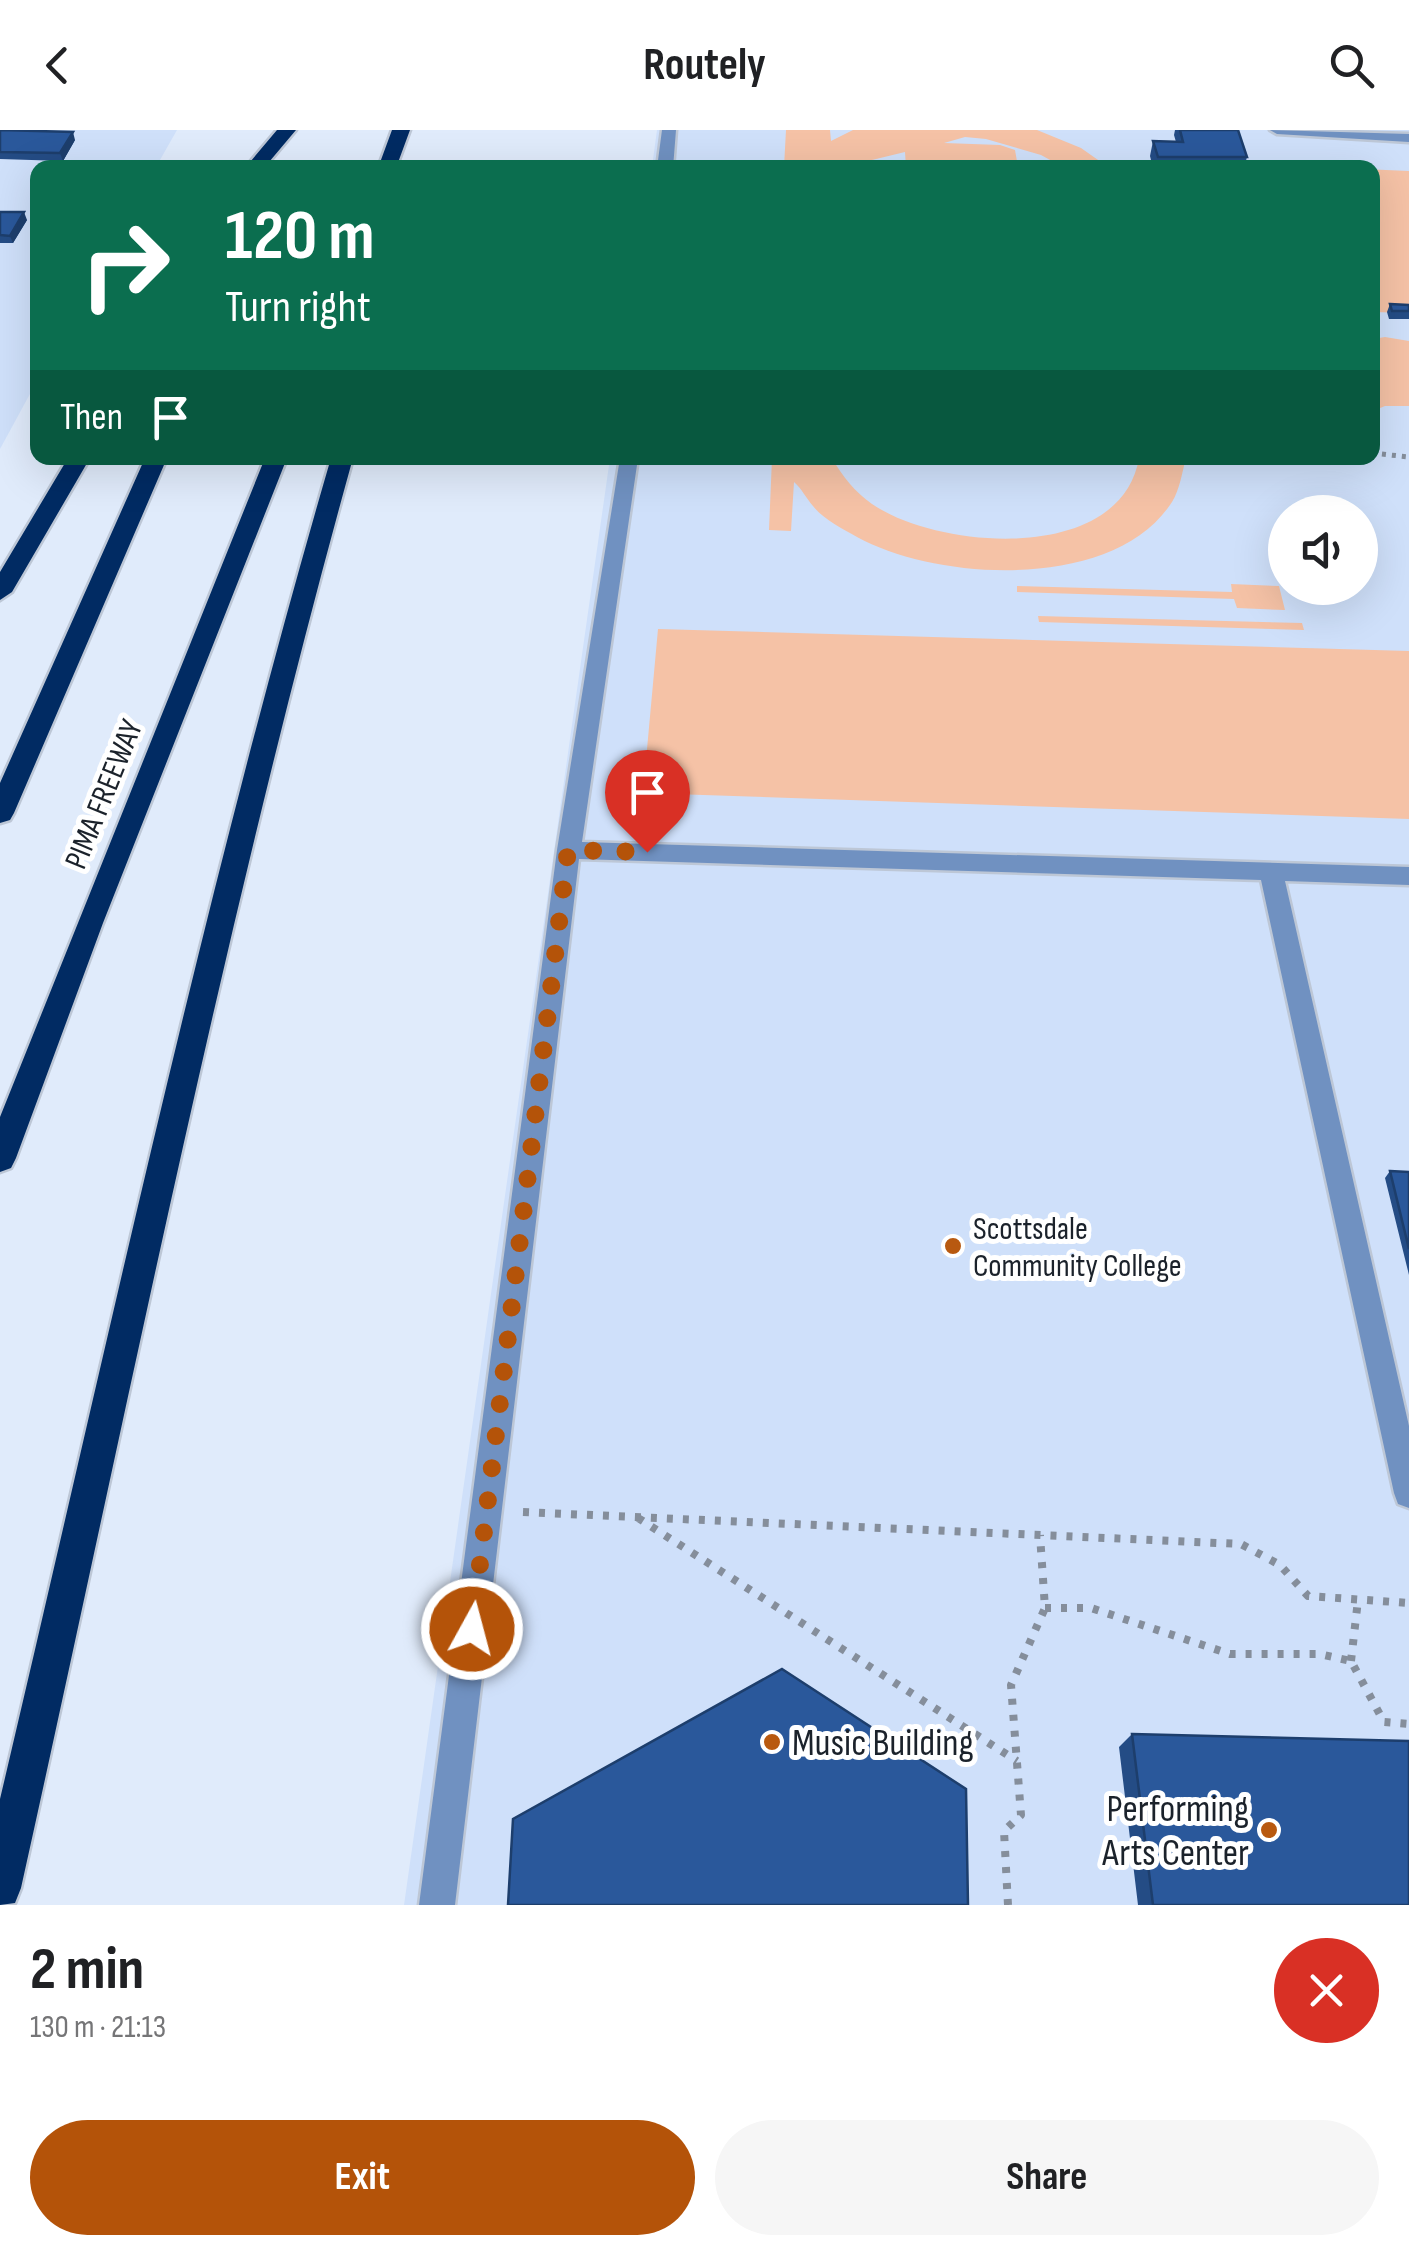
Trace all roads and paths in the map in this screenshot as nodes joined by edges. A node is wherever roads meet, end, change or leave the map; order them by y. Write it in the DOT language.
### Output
graph roads {
  1 [pos="287,130"];
  2 [pos="300,130"];
  3 [pos="400,130"];
  4 [pos="670,130"];
  5 [pos="1277,130"];
  6 [pos="1409,138"];
  7 [pos="289,155"];
  8 [pos="261,160"];
  9 [pos="390,160"];
  10 [pos="665,160"];
  11 [pos="1380,454"];
  12 [pos="1409,456"];
  13 [pos="75,465"];
  14 [pos="153,465"];
  15 [pos="273,465"];
  16 [pos="340,465"];
  17 [pos="629,465"];
  18 [pos="0,592"];
  19 [pos="0,813"];
  20 [pos="568,850"];
  21 [pos="1270,872"];
  22 [pos="1409,876"];
  23 [pos="0,1158"];
  24 [pos="1409,1494"];
  25 [pos="637,1518"];
  26 [pos="520,1532"];
  27 [pos="1040,1535"];
  28 [pos="1358,1600"];
  29 [pos="1409,1602"];
  30 [pos="1045,1608"];
  31 [pos="1351,1662"];
  32 [pos="1409,1724"];
  33 [pos="1018,1761"];
  34 [pos="0,1888"];
  35 [pos="437,1905"];
  36 [pos="1008,1905"];
  1 -- 8 [label="highway"];
  2 -- 7 [label="highway"];
  3 -- 9 [label="highway"];
  4 -- 10 [label="lane"];
  5 -- 6 [label="lane"];
  11 -- 12 [label="path"];
  13 -- 18 [label="highway"];
  14 -- 19 [label="highway"];
  15 -- 23 [label="highway, PIMA FREEWAY"];
  16 -- 34 [label="highway"];
  17 -- 20 [label="lane"];
  20 -- 21 [label="lane"];
  20 -- 35 [label="lane"];
  21 -- 22 [label="lane"];
  21 -- 24 [label="lane"];
  25 -- 26 [label="path"];
  25 -- 27 [label="path"];
  25 -- 33 [label="path"];
  27 -- 28 [label="path"];
  27 -- 30 [label="path"];
  28 -- 29 [label="path"];
  28 -- 31 [label="path"];
  30 -- 31 [label="path"];
  30 -- 33 [label="path"];
  31 -- 32 [label="path"];
  33 -- 36 [label="path"];
}
